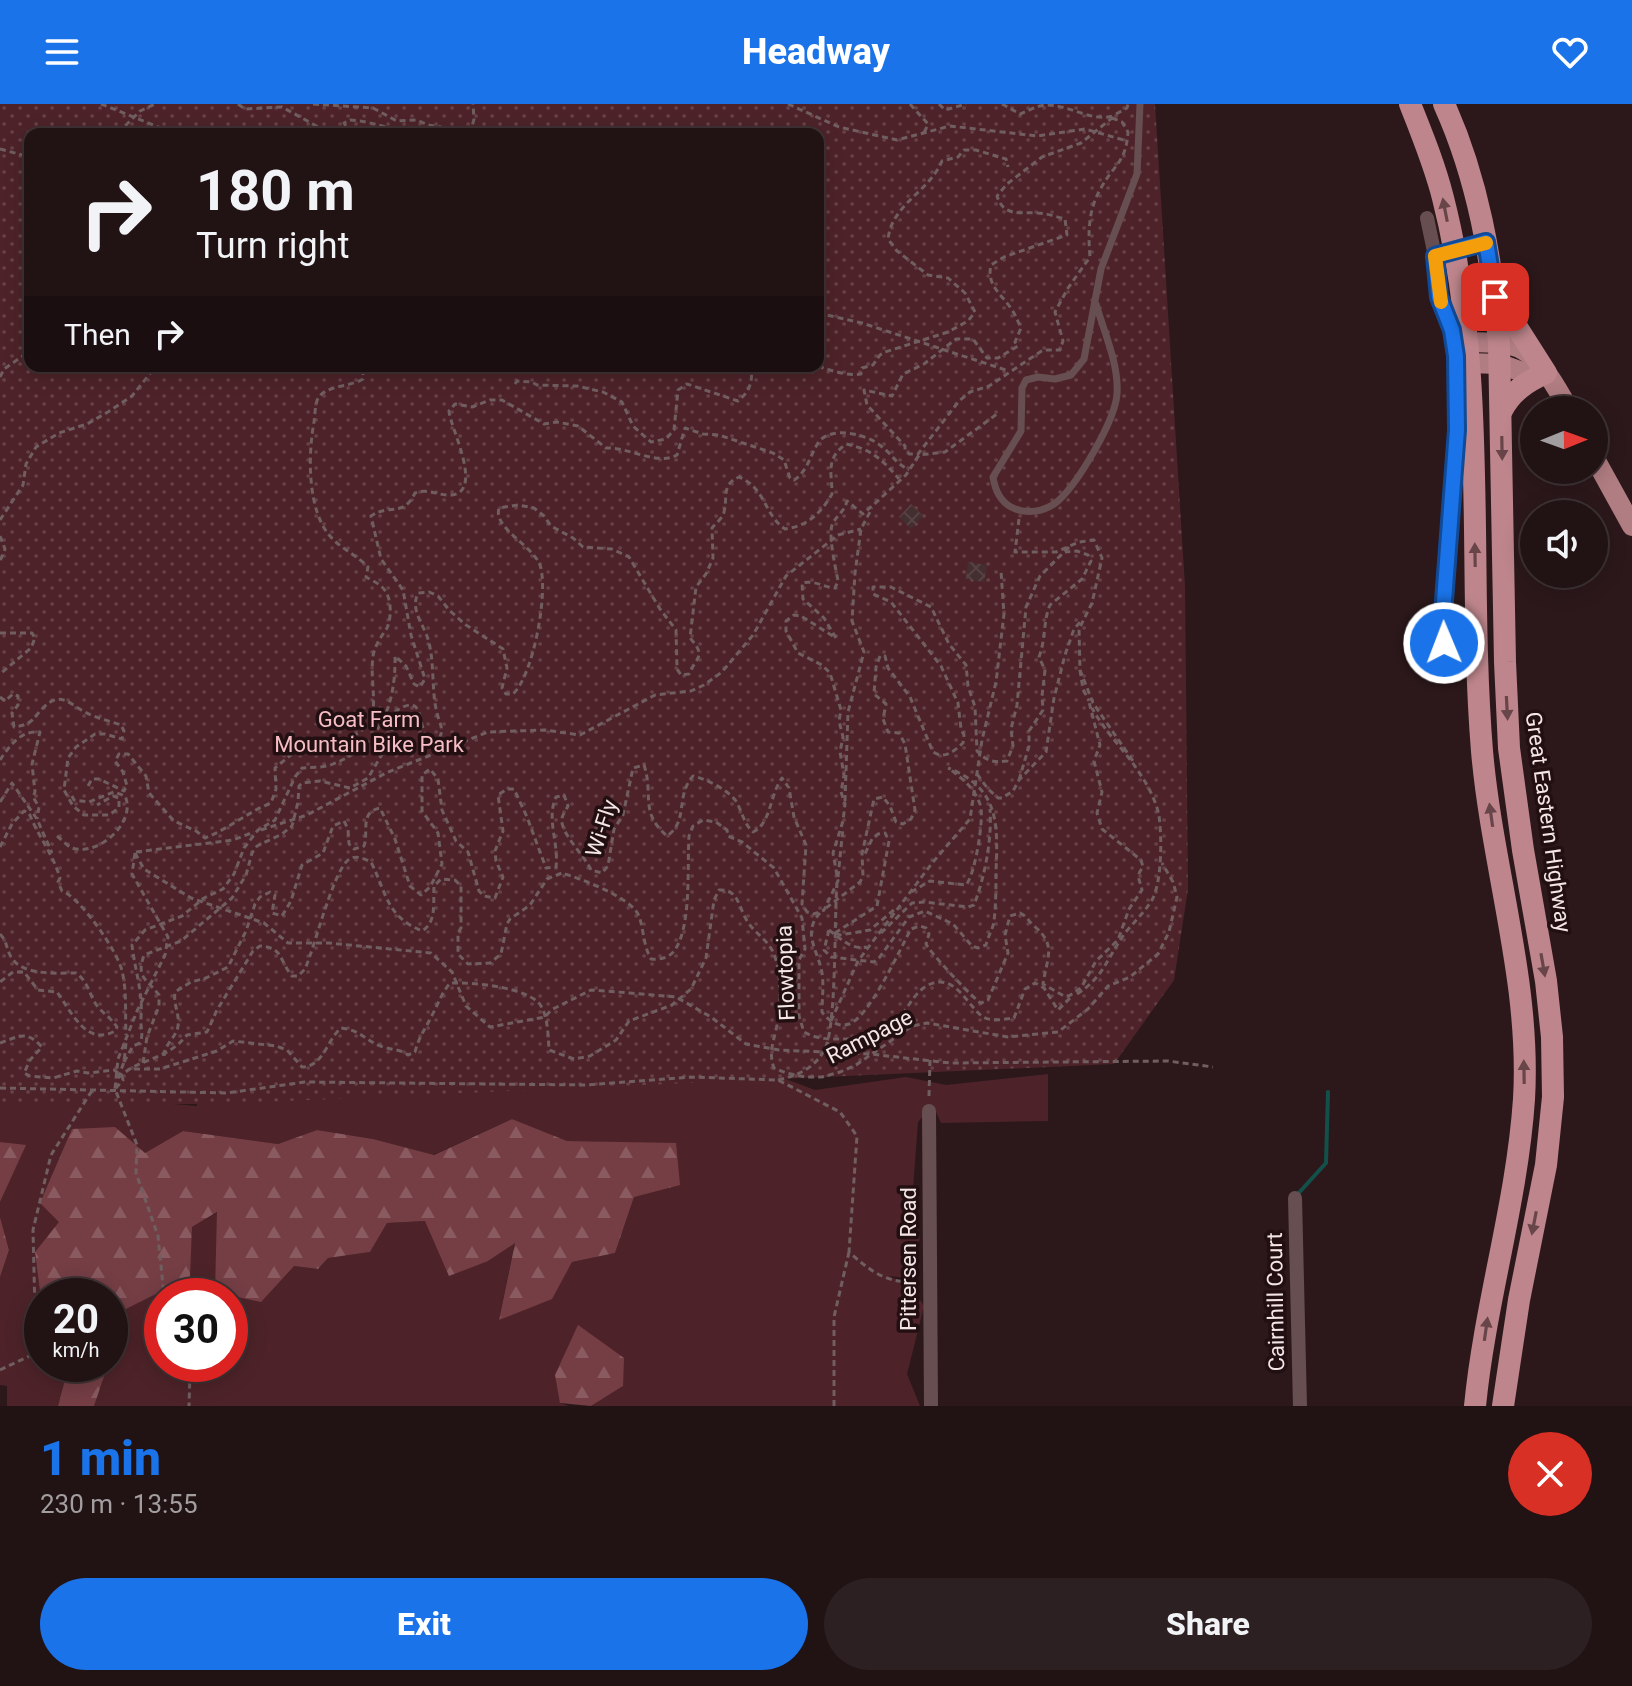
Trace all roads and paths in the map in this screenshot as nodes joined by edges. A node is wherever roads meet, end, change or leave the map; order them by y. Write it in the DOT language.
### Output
graph roads {
  1 [pos="101,104"];
  2 [pos="155,104"];
  3 [pos="238,104"];
  4 [pos="313,104"];
  5 [pos="473,104"];
  6 [pos="788,104"];
  7 [pos="910,104"];
  8 [pos="939,104"];
  9 [pos="966,104"];
  10 [pos="1002,104"];
  11 [pos="1128,104"];
  12 [pos="1140,104"];
  13 [pos="1410,104"];
  14 [pos="1444,104"];
  15 [pos="1114,118"];
  16 [pos="123,128"];
  17 [pos="161,128"];
  18 [pos="320,128"];
  19 [pos="346,128"];
  20 [pos="394,128"];
  21 [pos="442,128"];
  22 [pos="472,128"];
  23 [pos="924,133"];
  24 [pos="1127,141"];
  25 [pos="0,149"];
  26 [pos="24,155"];
  27 [pos="1008,167"];
  28 [pos="1427,218"];
  29 [pos="1487,251"];
  30 [pos="1444,254"];
  31 [pos="1096,304"];
  32 [pos="824,314"];
  33 [pos="1467,353"];
  34 [pos="1500,354"];
  35 [pos="24,355"];
  36 [pos="824,368"];
  37 [pos="151,372"];
  38 [pos="363,372"];
  39 [pos="752,372"];
  40 [pos="1546,373"];
  41 [pos="0,377"];
  42 [pos="1026,380"];
  43 [pos="515,384"];
  44 [pos="1560,396"];
  45 [pos="1501,412"];
  46 [pos="997,414"];
  47 [pos="909,470"];
  48 [pos="899,479"];
  49 [pos="1608,482"];
  50 [pos="881,498"];
  51 [pos="1020,511"];
  52 [pos="0,520"];
  53 [pos="1632,526"];
  54 [pos="861,529"];
  55 [pos="0,536"];
  56 [pos="1069,547"];
  57 [pos="1064,552"];
  58 [pos="0,561"];
  59 [pos="1001,571"];
  60 [pos="1087,614"];
  61 [pos="0,633"];
  62 [pos="1080,670"];
  63 [pos="1446,672"];
  64 [pos="0,674"];
  65 [pos="0,697"];
  66 [pos="1089,702"];
  67 [pos="0,760"];
  68 [pos="977,774"];
  69 [pos="1144,779"];
  70 [pos="1019,780"];
  71 [pos="88,786"];
  72 [pos="70,792"];
  73 [pos="987,800"];
  74 [pos="0,802"];
  75 [pos="845,804"];
  76 [pos="97,805"];
  77 [pos="37,819"];
  78 [pos="294,819"];
  79 [pos="843,821"];
  80 [pos="57,836"];
  81 [pos="0,847"];
  82 [pos="135,853"];
  83 [pos="54,857"];
  84 [pos="863,859"];
  85 [pos="1161,862"];
  86 [pos="838,881"];
  87 [pos="908,895"];
  88 [pos="201,901"];
  89 [pos="221,908"];
  90 [pos="824,909"];
  91 [pos="251,918"];
  92 [pos="161,924"];
  93 [pos="829,930"];
  94 [pos="835,933"];
  95 [pos="0,934"];
  96 [pos="314,943"];
  97 [pos="167,945"];
  98 [pos="0,982"];
  99 [pos="457,983"];
  100 [pos="151,984"];
  101 [pos="680,999"];
  102 [pos="142,1002"];
  103 [pos="545,1017"];
  104 [pos="830,1023"];
  105 [pos="127,1038"];
  106 [pos="828,1039"];
  107 [pos="0,1043"];
  108 [pos="771,1049"];
  109 [pos="870,1054"];
  110 [pos="164,1056"];
  111 [pos="930,1060"];
  112 [pos="124,1062"];
  113 [pos="141,1064"];
  114 [pos="1213,1067"];
  115 [pos="130,1069"];
  116 [pos="118,1074"];
  117 [pos="796,1075"];
  118 [pos="778,1080"];
  119 [pos="0,1088"];
  120 [pos="93,1089"];
  121 [pos="115,1089"];
  122 [pos="929,1111"];
  123 [pos="1295,1198"];
  124 [pos="849,1252"];
  125 [pos="162,1278"];
  126 [pos="930,1279"];
  127 [pos="0,1370"];
  128 [pos="190,1382"];
  129 [pos="189,1406"];
  130 [pos="834,1406"];
  131 [pos="931,1406"];
  132 [pos="1300,1406"];
  133 [pos="1475,1406"];
  134 [pos="1503,1406"];
  1 -- 17 [label="path"];
  2 -- 16 [label="path"];
  3 -- 18 [label="path"];
  4 -- 21 [label="path"];
  5 -- 22 [label="path"];
  6 -- 23 [label="path"];
  7 -- 23 [label="path"];
  8 -- 9 [label="path"];
  10 -- 15 [label="path"];
  11 -- 15 [label="path"];
  12 -- 31 [label="lane"];
  30 -- 13 [label="highway, one-way"];
  14 -- 29 [label="highway, Great Eastern Highway"];
  15 -- 15 [label="path"];
  19 -- 20 [label="path"];
  23 -- 24 [label="path"];
  25 -- 26 [label="path"];
  27 -- 36 [label="path"];
  28 -- 30 [label="street"];
  29 -- 30 [label="street"];
  29 -- 34 [label="highway, Great Eastern Highway"];
  29 -- 40 [label="highway"];
  30 -- 33 [label="highway"];
  30 -- 63 [label="street"];
  31 -- 42 [label="lane"];
  31 -- 51 [label="lane"];
  32 -- 42 [label="path"];
  33 -- 34 [label="main road"];
  133 -- 33 [label="highway, one-way"];
  34 -- 40 [label="main road"];
  34 -- 45 [label="highway, Great Eastern Highway"];
  35 -- 41 [label="path"];
  37 -- 52 [label="path"];
  38 -- 71 [label="path"];
  39 -- 43 [label="path"];
  40 -- 44 [label="main road"];
  40 -- 45 [label="highway"];
  42 -- 51 [label="lane"];
  45 -- 134 [label="highway, Great Eastern Highway, one-way"];
  46 -- 47 [label="path"];
  47 -- 48 [label="path"];
  47 -- 88 [label="path"];
  48 -- 50 [label="path"];
  48 -- 78 [label="path"];
  49 -- 53 [label="main road"];
  50 -- 54 [label="path"];
  50 -- 75 [label="path"];
  51 -- 56 [label="path"];
  54 -- 75 [label="path"];
  54 -- 78 [label="path"];
  55 -- 58 [label="path"];
  56 -- 57 [label="path"];
  56 -- 60 [label="path"];
  57 -- 70 [label="path"];
  57 -- 84 [label="path"];
  59 -- 68 [label="path"];
  60 -- 62 [label="path"];
  60 -- 70 [label="path"];
  61 -- 64 [label="path"];
  62 -- 66 [label="path"];
  62 -- 69 [label="path"];
  65 -- 76 [label="path"];
  66 -- 69 [label="path"];
  66 -- 104 [label="path"];
  67 -- 77 [label="path"];
  68 -- 70 [label="path"];
  68 -- 87 [label="path"];
  69 -- 85 [label="path"];
  72 -- 80 [label="path"];
  73 -- 87 [label="path"];
  73 -- 93 [label="path"];
  73 -- 93 [label="path"];
  74 -- 77 [label="path"];
  75 -- 79 [label="path"];
  77 -- 83 [label="path"];
  78 -- 82 [label="path"];
  78 -- 89 [label="path"];
  79 -- 86 [label="path"];
  79 -- 86 [label="path"];
  81 -- 83 [label="path"];
  82 -- 88 [label="path"];
  82 -- 92 [label="path"];
  83 -- 105 [label="path"];
  84 -- 90 [label="path"];
  84 -- 94 [label="path"];
  85 -- 106 [label="path"];
  85 -- 109 [label="path, Rampage"];
  86 -- 90 [label="path"];
  86 -- 94 [label="path"];
  87 -- 93 [label="path"];
  87 -- 104 [label="path"];
  88 -- 89 [label="path"];
  88 -- 92 [label="path"];
  89 -- 91 [label="path"];
  89 -- 97 [label="path"];
  90 -- 91 [label="path, Wi-Fly"];
  90 -- 104 [label="path"];
  91 -- 96 [label="path"];
  91 -- 110 [label="path, Wi-Fly"];
  92 -- 97 [label="path"];
  92 -- 102 [label="path"];
  94 -- 104 [label="path"];
  95 -- 98 [label="path"];
  96 -- 99 [label="path"];
  96 -- 106 [label="path, Flowtopia"];
  96 -- 110 [label="path, Flowtopia"];
  97 -- 100 [label="path"];
  97 -- 100 [label="path"];
  99 -- 103 [label="path"];
  99 -- 103 [label="path"];
  99 -- 115 [label="path"];
  100 -- 102 [label="path"];
  100 -- 113 [label="path"];
  101 -- 103 [label="path"];
  101 -- 103 [label="path"];
  101 -- 108 [label="path"];
  101 -- 108 [label="path"];
  102 -- 105 [label="path"];
  102 -- 112 [label="path"];
  104 -- 106 [label="path"];
  105 -- 112 [label="path"];
  105 -- 116 [label="path"];
  106 -- 117 [label="path"];
  107 -- 116 [label="path"];
  108 -- 109 [label="path"];
  108 -- 117 [label="path"];
  109 -- 111 [label="path"];
  109 -- 117 [label="path, Rampage"];
  110 -- 113 [label="path, Flowtopia"];
  111 -- 114 [label="path"];
  111 -- 122 [label="path"];
  112 -- 116 [label="path"];
  113 -- 115 [label="path, Flowtopia"];
  115 -- 116 [label="path, Flowtopia"];
  116 -- 121 [label="path"];
  117 -- 118 [label="path"];
  118 -- 121 [label="path"];
  118 -- 124 [label="path"];
  119 -- 120 [label="path"];
  120 -- 121 [label="path"];
  120 -- 127 [label="path"];
  121 -- 125 [label="path"];
  122 -- 126 [label="street, Pittersen Road"];
  123 -- 132 [label="street, Cairnhill Court"];
  124 -- 126 [label="path"];
  124 -- 130 [label="path"];
  126 -- 131 [label="street, Pittersen Road"];
  128 -- 129 [label="path"];
}
